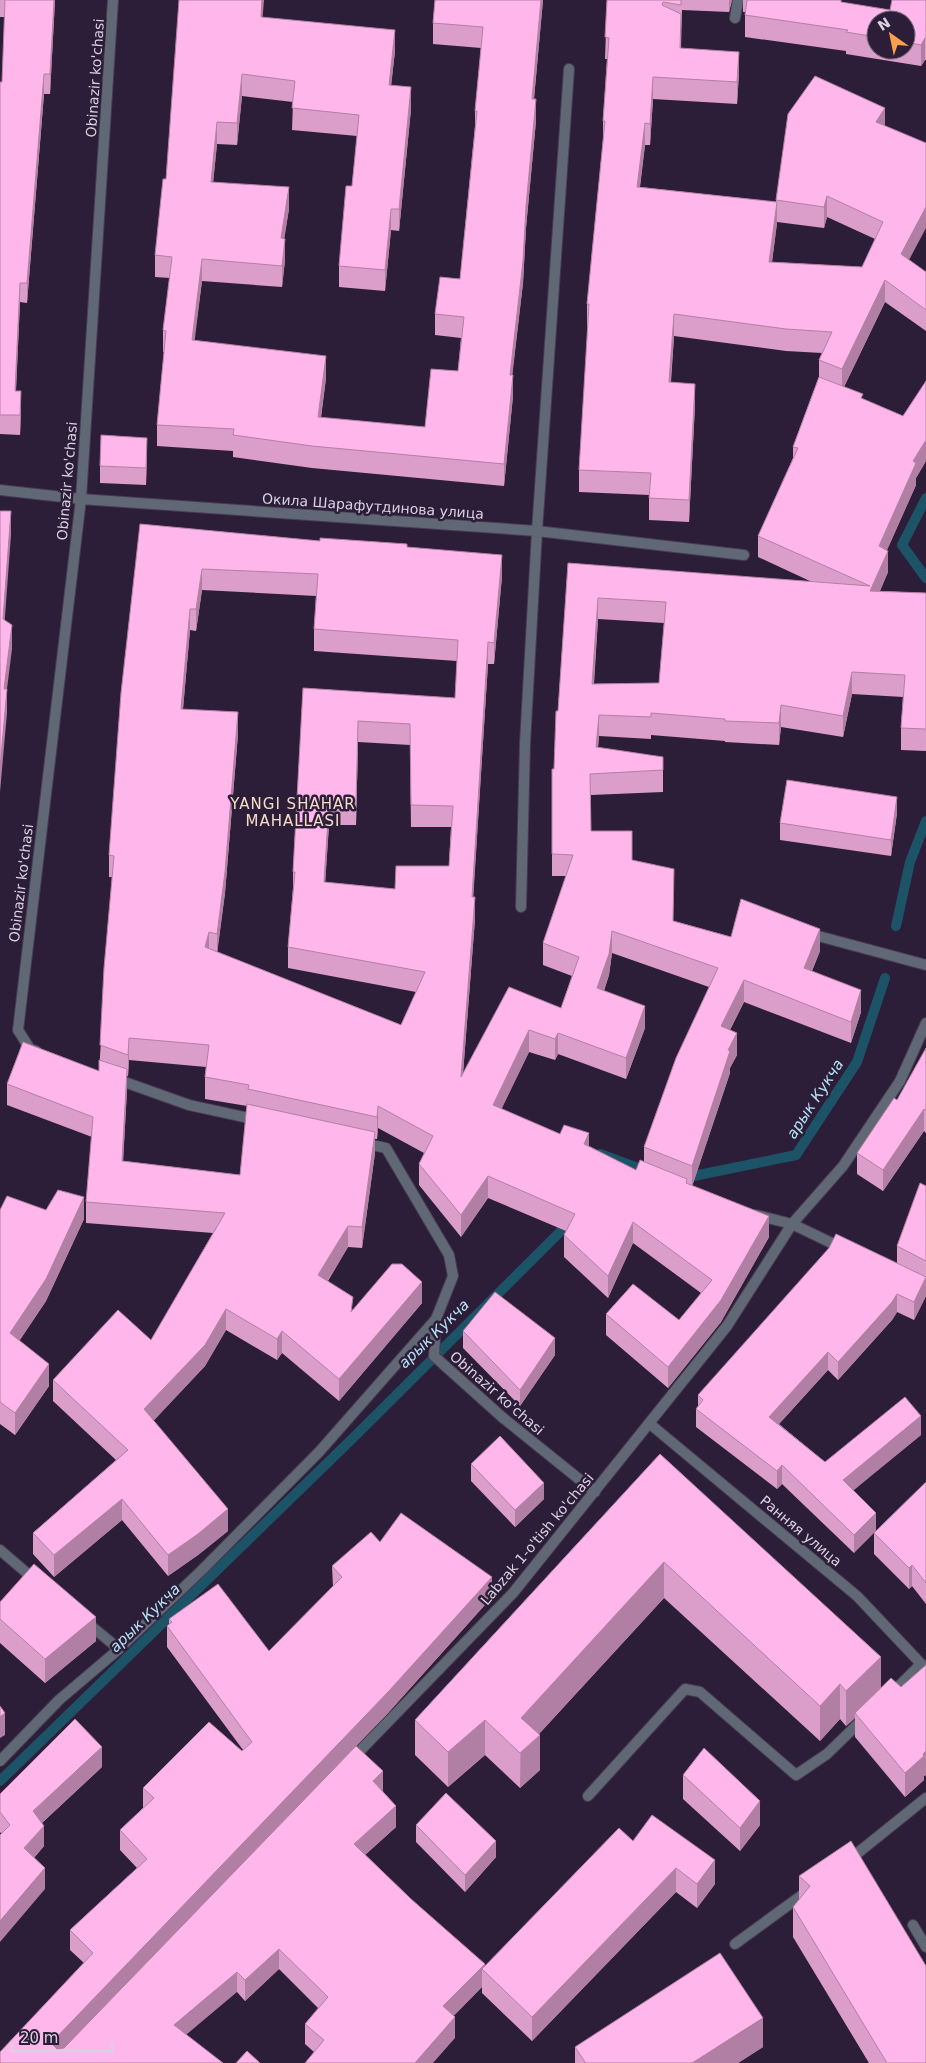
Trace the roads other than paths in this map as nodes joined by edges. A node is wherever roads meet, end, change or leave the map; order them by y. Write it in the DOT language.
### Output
graph roads {
  1 [pos="114,0"];
  2 [pos="738,0"];
  3 [pos="735,18"];
  4 [pos="569,69"];
  5 [pos="0,490"];
  6 [pos="81,499"];
  7 [pos="537,531"];
  8 [pos="744,555"];
  9 [pos="521,907"];
  10 [pos="796,930"];
  11 [pos="926,966"];
  12 [pos="926,1023"];
  13 [pos="49,1056"];
  14 [pos="105,1076"];
  15 [pos="264,1122"];
  16 [pos="348,1140"];
  17 [pos="747,1212"];
  18 [pos="792,1224"];
  19 [pos="855,1254"];
  20 [pos="436,1319"];
  21 [pos="650,1424"];
  22 [pos="595,1492"];
  23 [pos="0,1550"];
  24 [pos="44,1587"];
  25 [pos="74,1612"];
  26 [pos="119,1649"];
  27 [pos="924,1667"];
  28 [pos="885,1699"];
  29 [pos="871,1712"];
  30 [pos="0,1761"];
  31 [pos="341,1771"];
  32 [pos="588,1796"];
  33 [pos="926,1798"];
  34 [pos="837,1870"];
  35 [pos="821,1881"];
  36 [pos="913,1926"];
  37 [pos="734,1944"];
  38 [pos="926,1947"];
  1 -- 6 [label="street, Obinazir ko'chasi"];
  2 -- 3 [label="street"];
  4 -- 7 [label="street"];
  5 -- 6 [label="street, Окила Шарафутдинова улица"];
  6 -- 7 [label="street, Окила Шарафутдинова улица"];
  6 -- 13 [label="street, Obinazir ko'chasi"];
  7 -- 8 [label="street, Окила Шарафутдинова улица"];
  7 -- 9 [label="street"];
  10 -- 11 [label="street"];
  12 -- 18 [label="street, Labzak 1-o'tish ko'chasi"];
  14 -- 15 [label="street"];
  16 -- 20 [label="street, Obinazir ko'chasi"];
  17 -- 18 [label="street"];
  18 -- 19 [label="street"];
  18 -- 21 [label="street, Labzak 1-o'tish ko'chasi"];
  20 -- 22 [label="street, Obinazir ko'chasi"];
  20 -- 26 [label="street"];
  21 -- 22 [label="street, Labzak 1-o'tish ko'chasi"];
  21 -- 27 [label="street, Ранняя улица"];
  22 -- 31 [label="street, Labzak 1-o'tish ko'chasi"];
  23 -- 24 [label="street"];
  25 -- 26 [label="street"];
  26 -- 30 [label="street"];
  27 -- 28 [label="street"];
  29 -- 32 [label="street"];
  33 -- 34 [label="street"];
  35 -- 37 [label="street"];
  36 -- 38 [label="street"];
}
